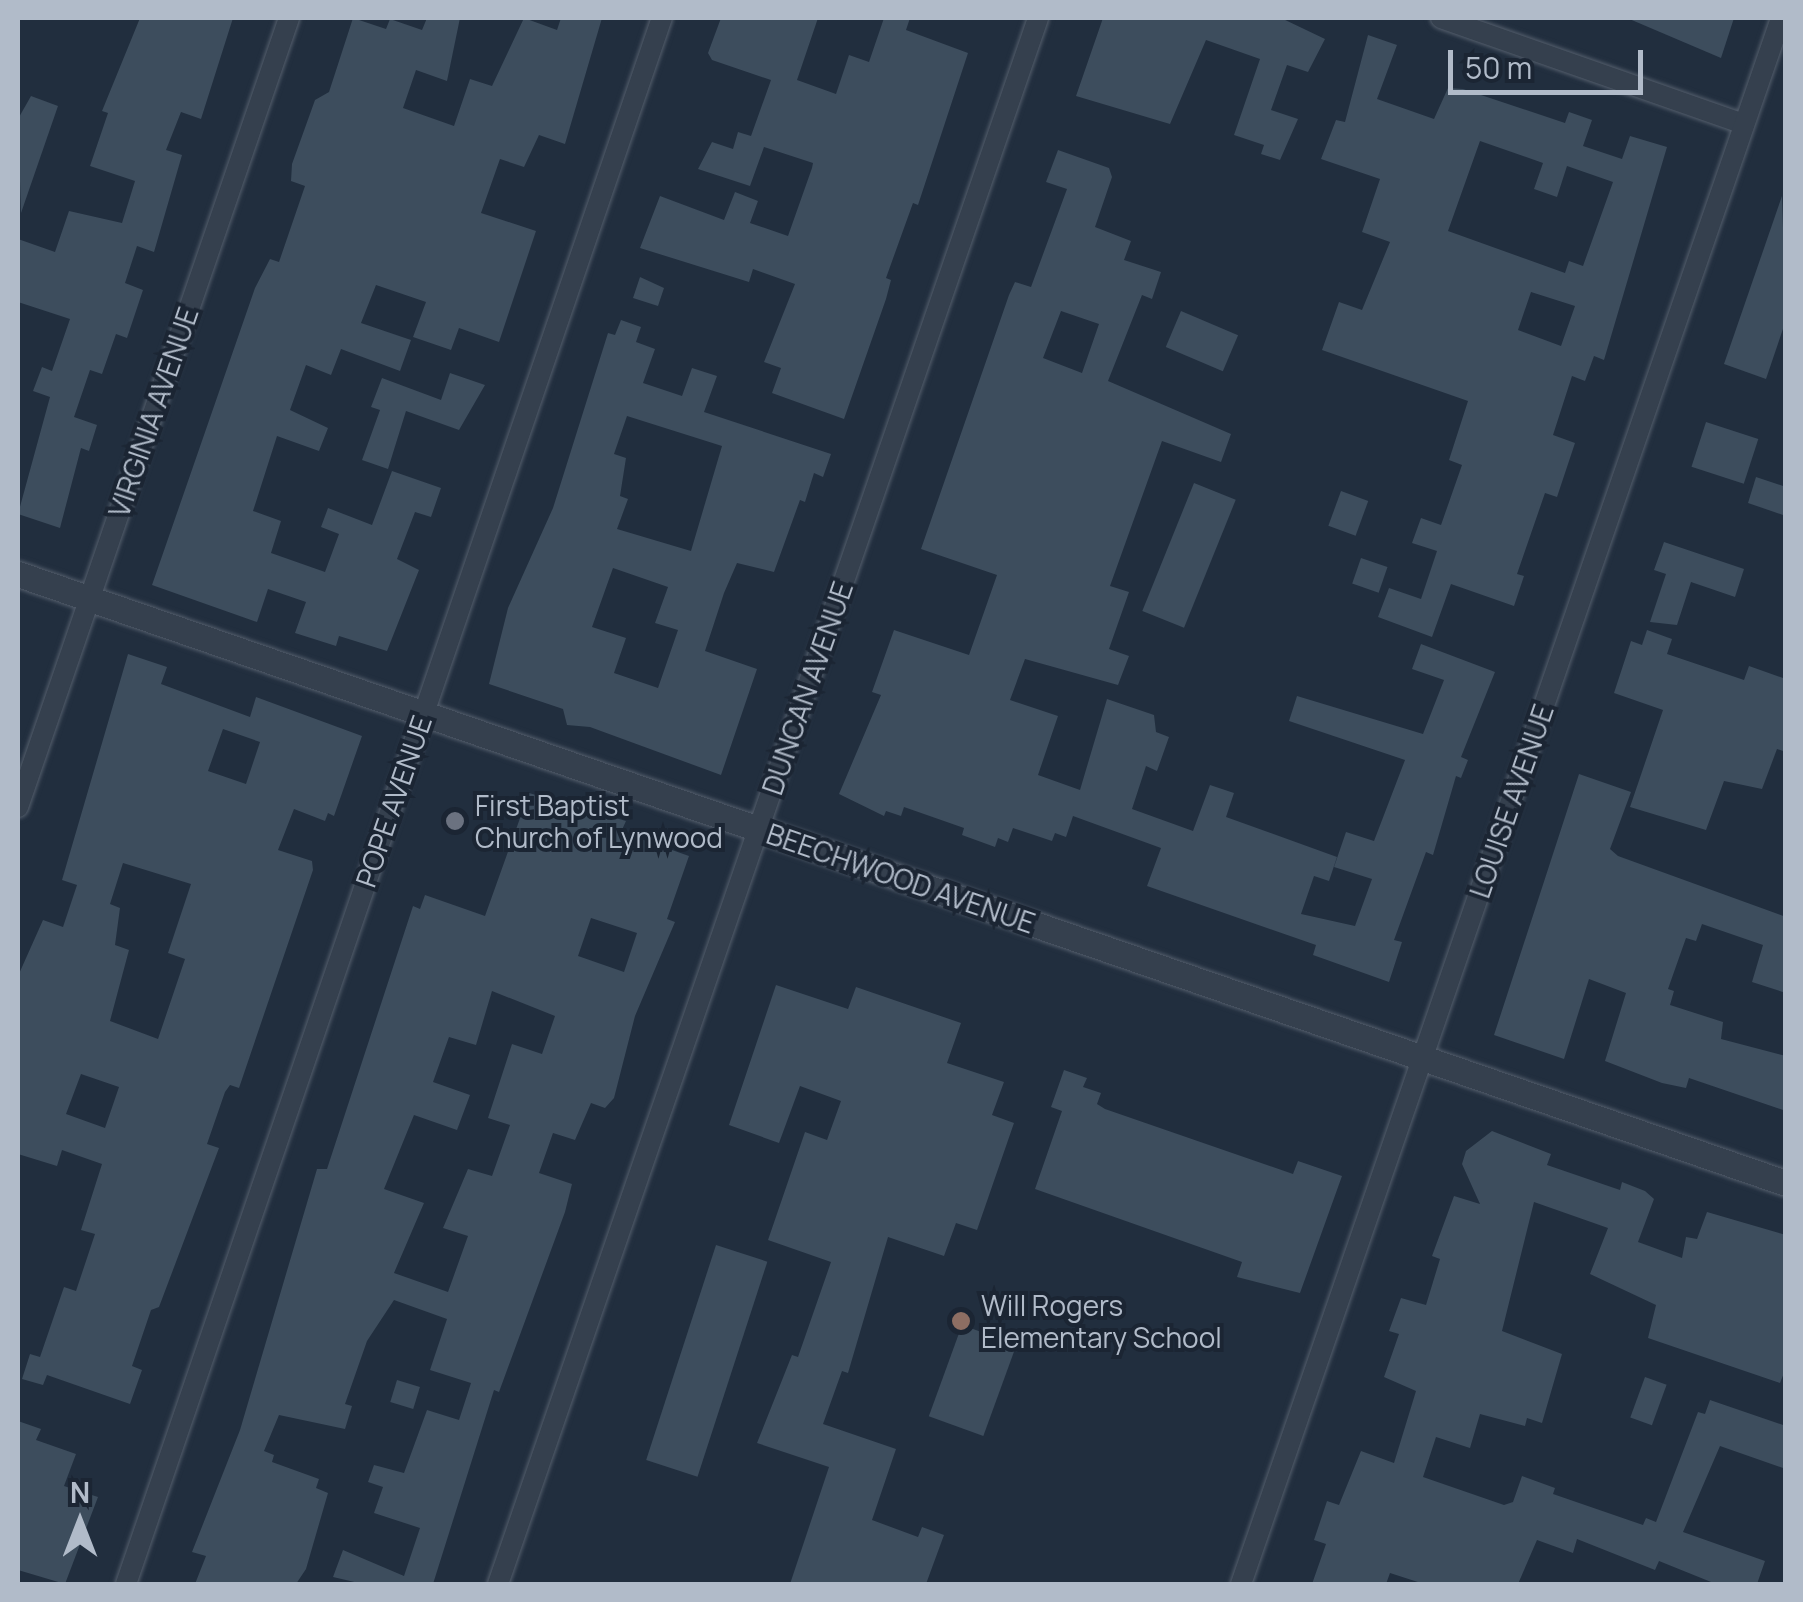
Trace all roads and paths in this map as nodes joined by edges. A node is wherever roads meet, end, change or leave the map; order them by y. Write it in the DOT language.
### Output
graph roads {
  1 [pos="289,18"];
  2 [pos="662,18"];
  3 [pos="1038,18"];
  4 [pos="1441,18"];
  5 [pos="1781,18"];
  6 [pos="1744,124"];
  7 [pos="18,574"];
  8 [pos="89,599"];
  9 [pos="422,714"];
  10 [pos="18,807"];
  11 [pos="759,829"];
  12 [pos="1422,1058"];
  13 [pos="1786,1183"];
  14 [pos="126,1584"];
  15 [pos="498,1584"];
  16 [pos="1240,1584"];
  1 -- 8 [label="street, VIRGINIA AVENUE"];
  2 -- 9 [label="street, POPE AVENUE"];
  3 -- 11 [label="street, DUNCAN AVENUE"];
  4 -- 6 [label="street"];
  5 -- 6 [label="street, LOUISE AVENUE"];
  6 -- 12 [label="street, LOUISE AVENUE"];
  7 -- 8 [label="street, BEECHWOOD AVENUE"];
  8 -- 9 [label="street, BEECHWOOD AVENUE"];
  8 -- 10 [label="street, VIRGINIA AVENUE"];
  9 -- 11 [label="street, BEECHWOOD AVENUE"];
  9 -- 14 [label="street, POPE AVENUE"];
  11 -- 12 [label="street, BEECHWOOD AVENUE"];
  11 -- 15 [label="street, DUNCAN AVENUE"];
  12 -- 13 [label="street, BEECHWOOD AVENUE"];
  12 -- 16 [label="street, LOUISE AVENUE"];
}
